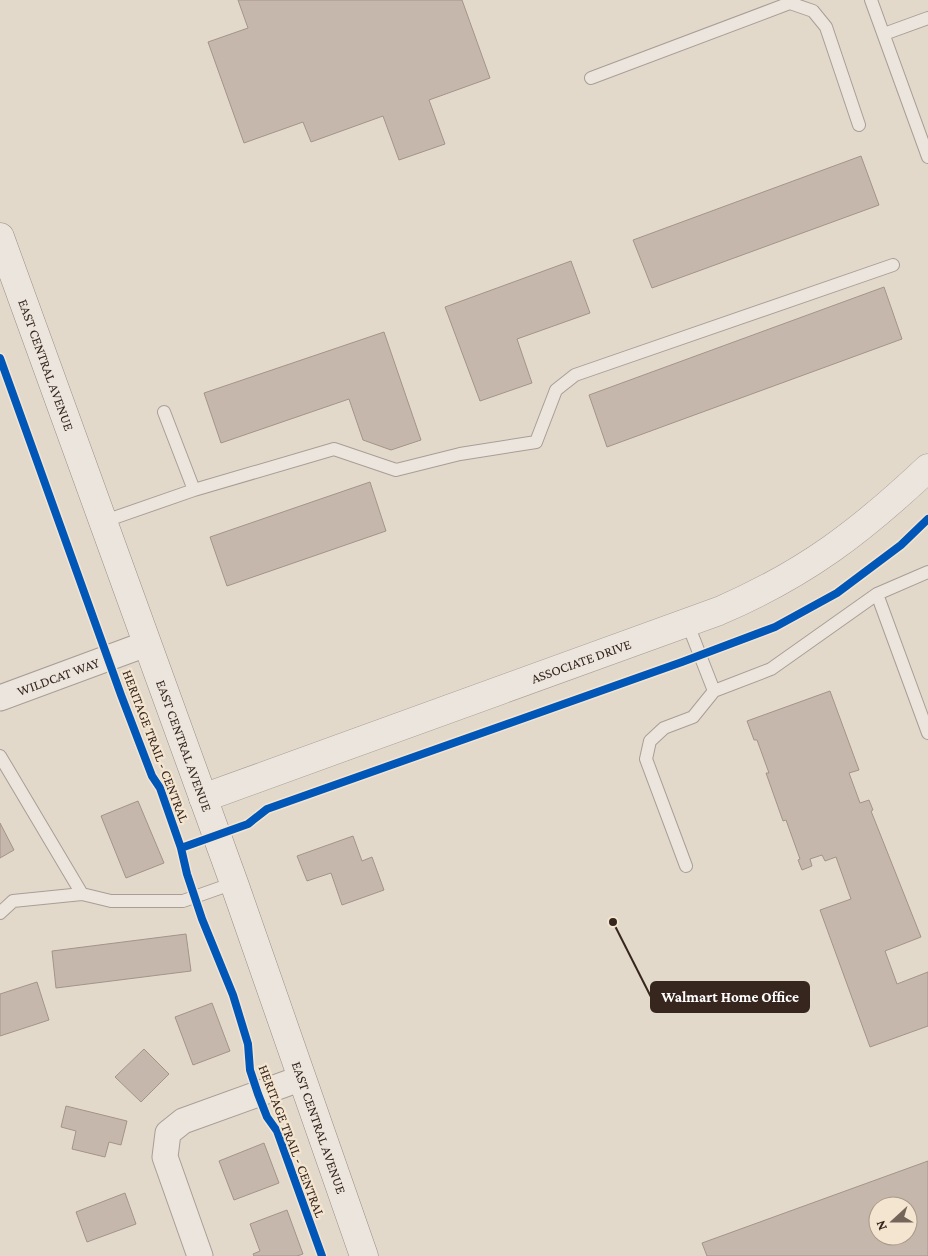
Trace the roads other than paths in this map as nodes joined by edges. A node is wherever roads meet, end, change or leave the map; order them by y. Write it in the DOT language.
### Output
graph roads {
  1 [pos="871,0"];
  2 [pos="928,18"];
  3 [pos="884,34"];
  4 [pos="591,78"];
  5 [pos="859,125"];
  6 [pos="928,157"];
  7 [pos="0,237"];
  8 [pos="894,265"];
  9 [pos="164,412"];
  10 [pos="928,468"];
  11 [pos="194,490"];
  12 [pos="102,522"];
  13 [pos="928,572"];
  14 [pos="877,594"];
  15 [pos="687,622"];
  16 [pos="146,644"];
  17 [pos="714,691"];
  18 [pos="0,698"];
  19 [pos="928,733"];
  20 [pos="0,756"];
  21 [pos="202,798"];
  22 [pos="686,866"];
  23 [pos="234,883"];
  24 [pos="82,894"];
  25 [pos="0,913"];
  26 [pos="302,1078"];
  27 [pos="200,1256"];
  28 [pos="364,1256"];
  1 -- 3 [label="lane"];
  2 -- 3 [label="lane"];
  3 -- 6 [label="lane"];
  4 -- 5 [label="lane"];
  7 -- 12 [label="main road, EAST CENTRAL AVENUE"];
  8 -- 11 [label="lane"];
  9 -- 11 [label="lane"];
  10 -- 15 [label="main road, ASSOCIATE DRIVE"];
  11 -- 12 [label="lane"];
  12 -- 16 [label="main road, EAST CENTRAL AVENUE"];
  13 -- 14 [label="lane"];
  14 -- 17 [label="lane"];
  14 -- 19 [label="lane"];
  15 -- 17 [label="lane"];
  15 -- 21 [label="main road, ASSOCIATE DRIVE"];
  16 -- 18 [label="street, WILDCAT WAY"];
  16 -- 21 [label="main road, EAST CENTRAL AVENUE"];
  17 -- 22 [label="lane"];
  20 -- 24 [label="lane"];
  21 -- 23 [label="main road, EAST CENTRAL AVENUE"];
  23 -- 24 [label="lane"];
  23 -- 26 [label="main road, EAST CENTRAL AVENUE"];
  24 -- 25 [label="lane"];
  26 -- 27 [label="street"];
  26 -- 28 [label="main road, EAST CENTRAL AVENUE"];
}
